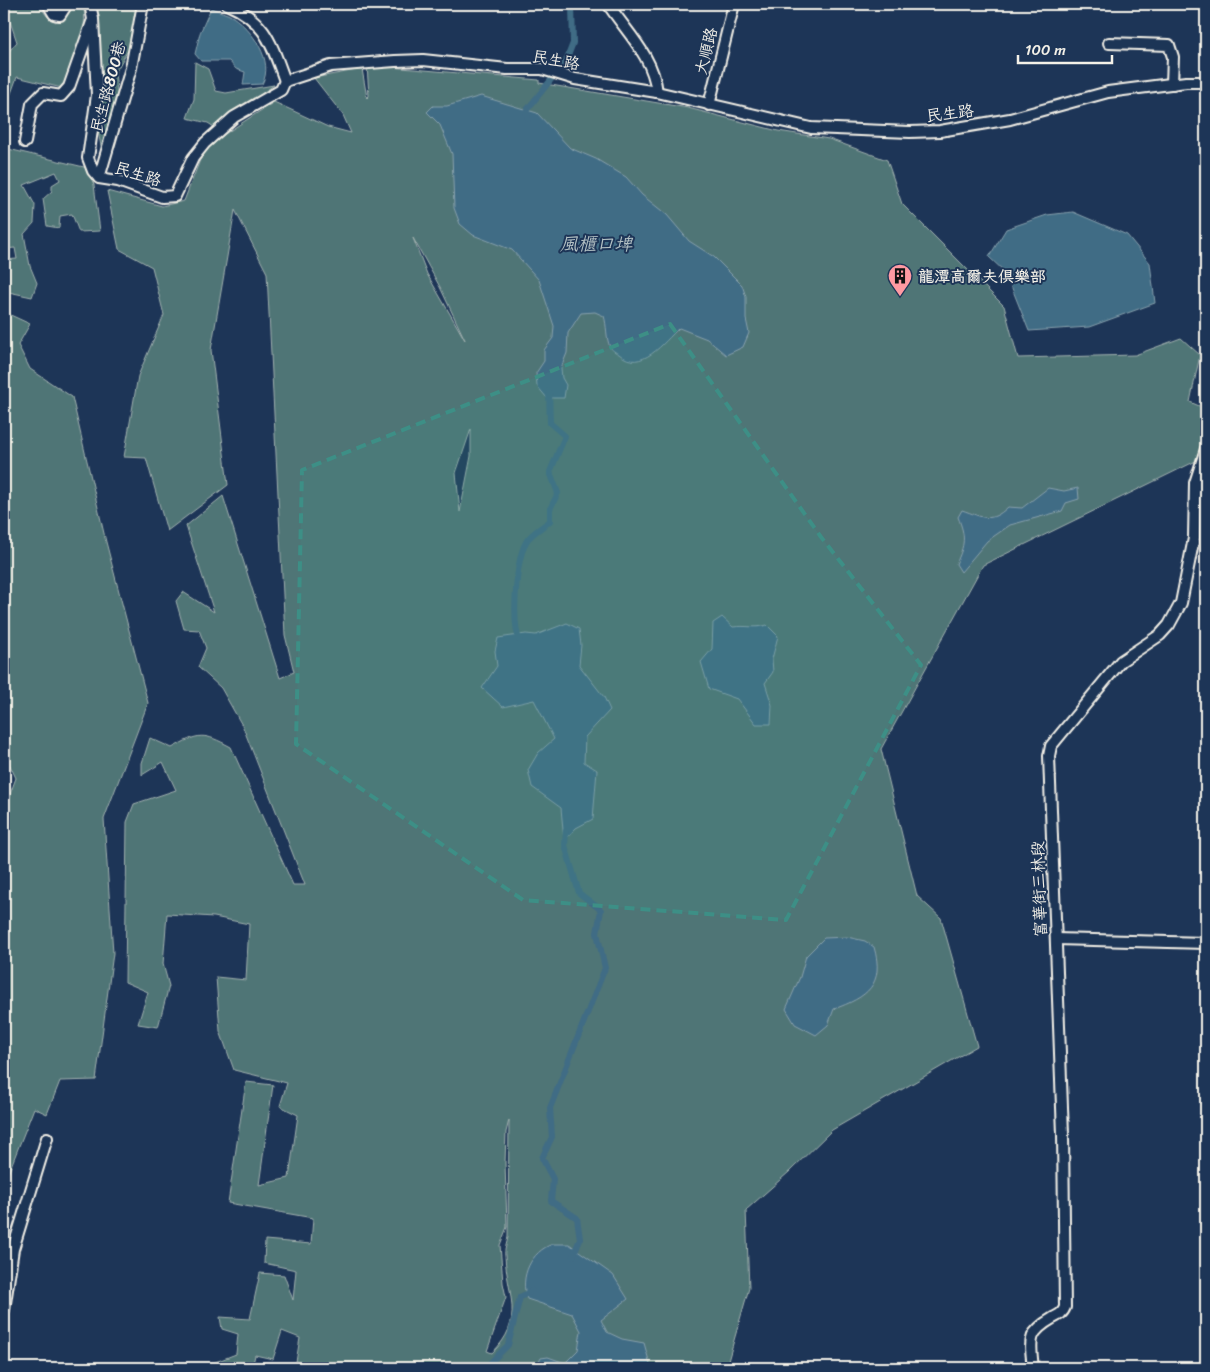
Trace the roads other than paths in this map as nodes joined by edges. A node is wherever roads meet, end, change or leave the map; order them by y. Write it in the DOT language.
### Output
graph roads {
  1 [pos="48,4"];
  2 [pos="67,4"];
  3 [pos="90,4"];
  4 [pos="143,4"];
  5 [pos="227,4"];
  6 [pos="608,4"];
  7 [pos="734,4"];
  8 [pos="93,18"];
  9 [pos="1109,43"];
  10 [pos="285,81"];
  11 [pos="1206,82"];
  12 [pos="1172,84"];
  13 [pos="657,92"];
  14 [pos="708,105"];
  15 [pos="25,142"];
  16 [pos="99,178"];
  17 [pos="1206,449"];
  18 [pos="1056,940"];
  19 [pos="1206,943"];
  20 [pos="47,1138"];
  21 [pos="4,1310"];
  22 [pos="1032,1368"];
  1 -- 2 [label="street"];
  3 -- 8 [label="street, 民生路"];
  4 -- 16 [label="street, 民生路800巷"];
  5 -- 10 [label="street"];
  6 -- 13 [label="street"];
  7 -- 14 [label="street, 大順路"];
  8 -- 15 [label="street"];
  8 -- 16 [label="street, 民生路"];
  9 -- 12 [label="street"];
  10 -- 13 [label="street, 民生路"];
  10 -- 16 [label="street, 民生路"];
  11 -- 12 [label="street, 民生路"];
  12 -- 14 [label="street, 民生路"];
  13 -- 14 [label="street, 民生路"];
  17 -- 18 [label="street, 富華街三林段"];
  18 -- 19 [label="street"];
  18 -- 22 [label="street, 富華街三林段"];
  20 -- 21 [label="street"];
}
